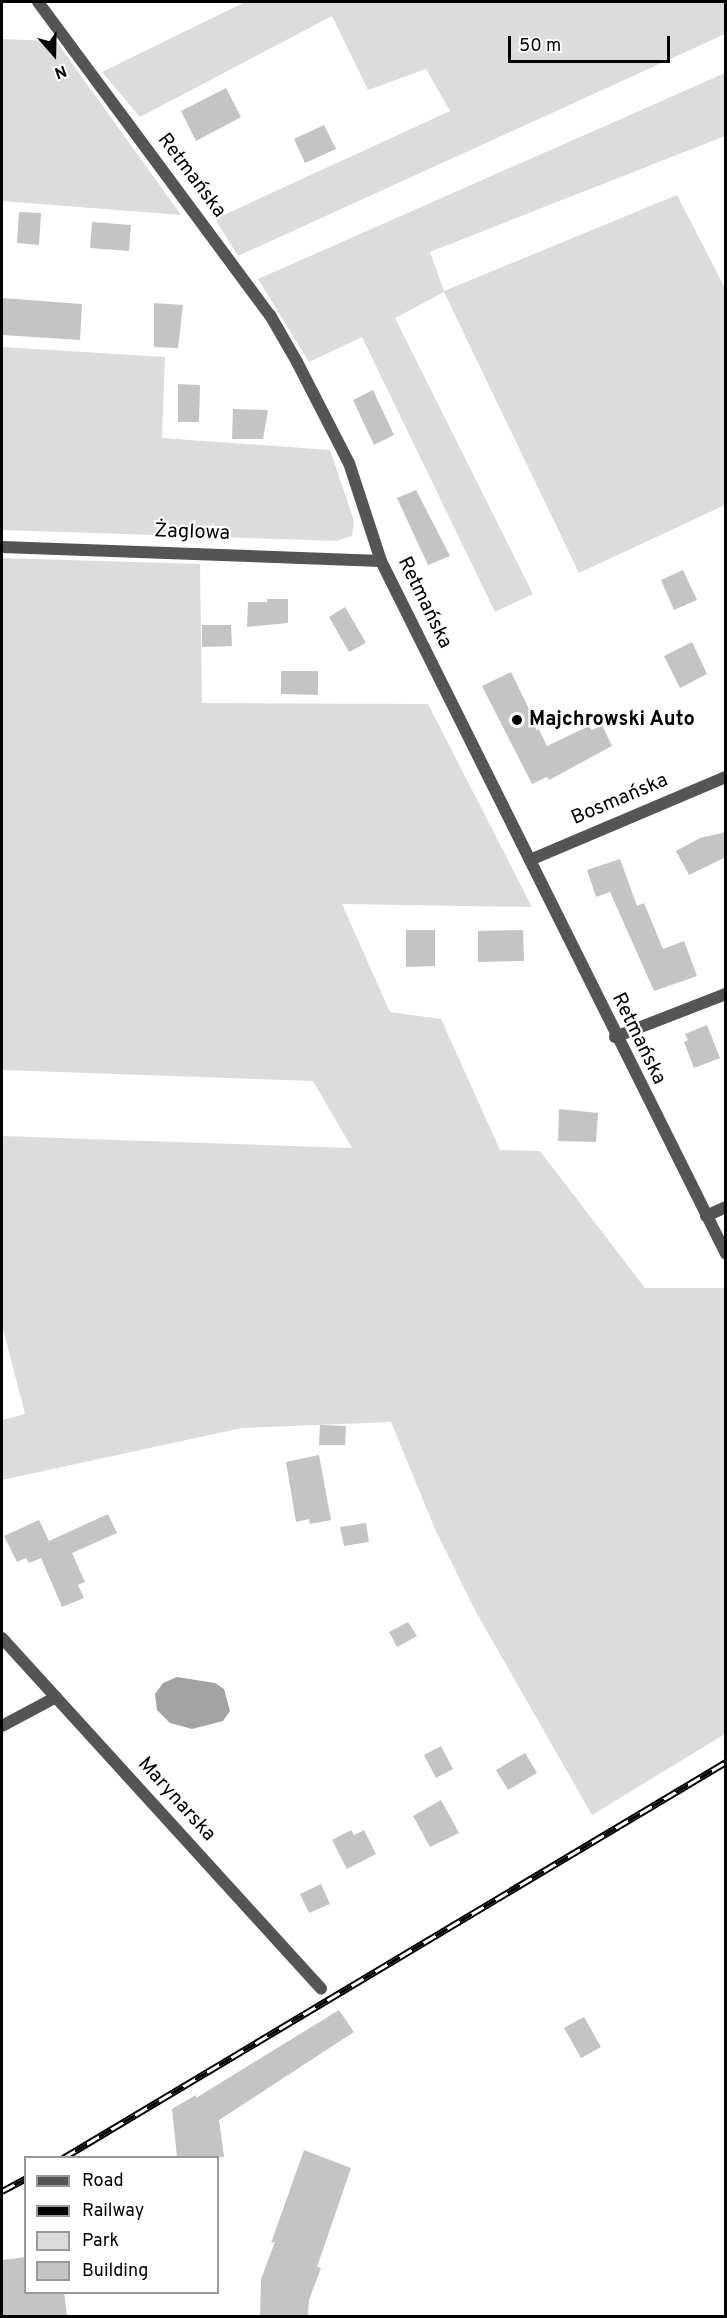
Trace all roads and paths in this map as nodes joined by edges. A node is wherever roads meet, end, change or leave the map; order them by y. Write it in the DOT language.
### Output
graph roads {
  1 [pos="38,2"];
  2 [pos="2,547"];
  3 [pos="381,561"];
  4 [pos="726,777"];
  5 [pos="530,860"];
  6 [pos="726,994"];
  7 [pos="615,1037"];
  8 [pos="726,1207"];
  9 [pos="706,1216"];
  10 [pos="726,1254"];
  11 [pos="2,1638"];
  12 [pos="56,1697"];
  13 [pos="2,1726"];
  14 [pos="321,1989"];
  1 -- 3 [label="street, Retmańska"];
  2 -- 3 [label="street, Żaglowa"];
  3 -- 5 [label="street, Retmańska"];
  4 -- 5 [label="street, Bosmańska"];
  5 -- 7 [label="street, Retmańska"];
  6 -- 7 [label="street"];
  7 -- 9 [label="street, Retmańska"];
  8 -- 9 [label="street"];
  9 -- 10 [label="street, Retmańska"];
  11 -- 12 [label="street, Marynarska"];
  12 -- 13 [label="street"];
  12 -- 14 [label="street, Marynarska"];
}
